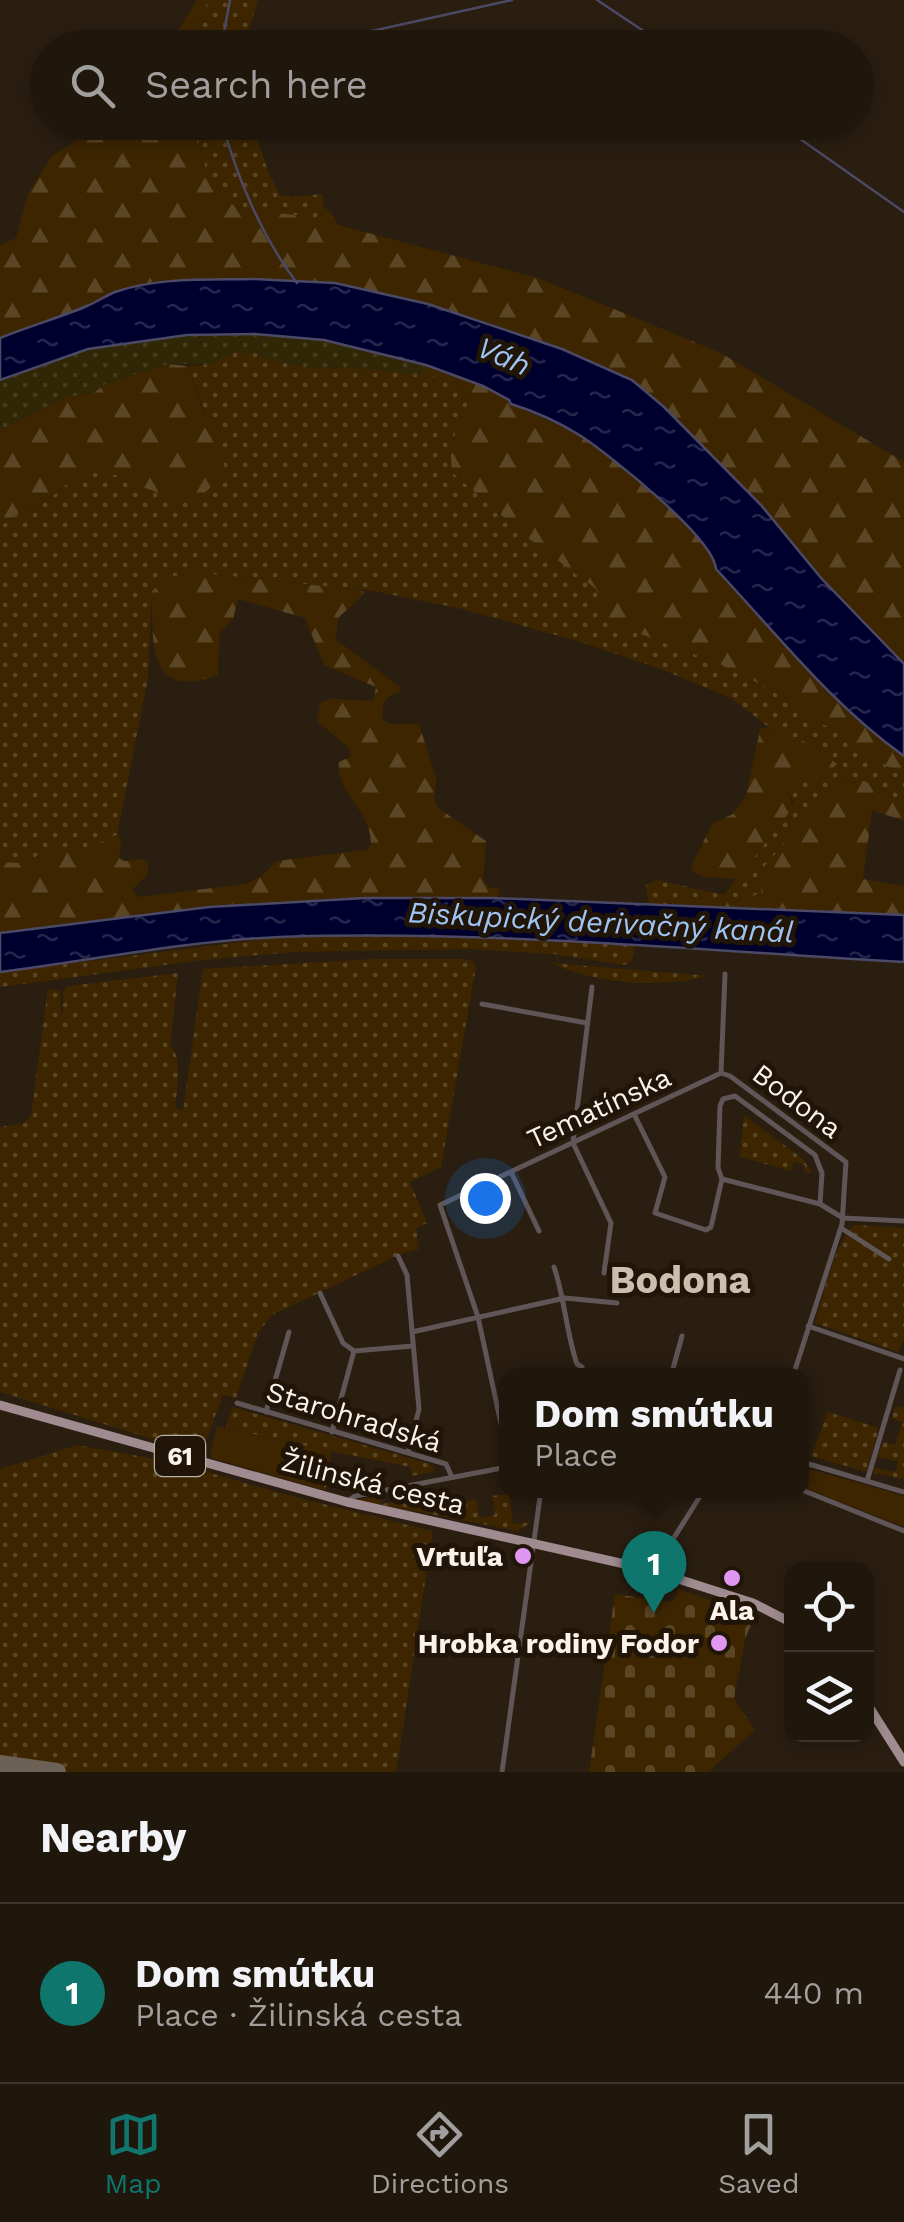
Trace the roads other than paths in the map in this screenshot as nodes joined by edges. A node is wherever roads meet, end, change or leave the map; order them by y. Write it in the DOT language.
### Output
graph roads {
  1 [pos="725,974"];
  2 [pos="592,987"];
  3 [pos="482,1004"];
  4 [pos="587,1024"];
  5 [pos="721,1072"];
  6 [pos="778,1112"];
  7 [pos="634,1114"];
  8 [pos="771,1122"];
  9 [pos="573,1144"];
  10 [pos="511,1172"];
  11 [pos="722,1179"];
  12 [pos="820,1204"];
  13 [pos="844,1218"];
  14 [pos="904,1221"];
  15 [pos="841,1228"];
  16 [pos="539,1231"];
  17 [pos="398,1256"];
  18 [pos="889,1259"];
  19 [pos="554,1267"];
  20 [pos="604,1273"];
  21 [pos="320,1293"];
  22 [pos="564,1298"];
  23 [pos="617,1304"];
  24 [pos="478,1318"];
  25 [pos="808,1326"];
  26 [pos="288,1332"];
  27 [pos="412,1332"];
  28 [pos="682,1336"];
  29 [pos="413,1346"];
  30 [pos="354,1351"];
  31 [pos="903,1362"];
  32 [pos="578,1368"];
  33 [pos="673,1368"];
  34 [pos="795,1368"];
  35 [pos="237,1403"];
  36 [pos="0,1405"];
  37 [pos="266,1412"];
  38 [pos="499,1418"];
  39 [pos="332,1432"];
  40 [pos="408,1453"];
  41 [pos="809,1464"];
  42 [pos="499,1468"];
  43 [pos="452,1477"];
  44 [pos="866,1481"];
  45 [pos="904,1492"];
  46 [pos="809,1493"];
  47 [pos="540,1498"];
  48 [pos="699,1498"];
  49 [pos="346,1502"];
  50 [pos="904,1531"];
  51 [pos="533,1542"];
  52 [pos="654,1571"];
  53 [pos="784,1619"];
  54 [pos="874,1715"];
  55 [pos="904,1762"];
  56 [pos="502,1772"];
  1 -- 5 [label="street, Bodona"];
  2 -- 4 [label="street"];
  3 -- 4 [label="street"];
  4 -- 9 [label="street"];
  5 -- 6 [label="street, Bodona"];
  5 -- 7 [label="street, Tematínska"];
  6 -- 8 [label="street"];
  6 -- 13 [label="street, Bodona"];
  7 -- 9 [label="street, Tematínska"];
  7 -- 11 [label="street"];
  8 -- 11 [label="street"];
  8 -- 12 [label="street"];
  9 -- 10 [label="street, Tematínska"];
  9 -- 20 [label="street"];
  10 -- 16 [label="street"];
  10 -- 24 [label="street, Tematínska"];
  11 -- 12 [label="street"];
  12 -- 13 [label="street"];
  13 -- 14 [label="street"];
  13 -- 15 [label="street, Bodona"];
  15 -- 18 [label="street"];
  15 -- 25 [label="street, Bodona"];
  17 -- 27 [label="street"];
  19 -- 22 [label="street"];
  21 -- 30 [label="street"];
  22 -- 23 [label="street"];
  22 -- 24 [label="street"];
  22 -- 32 [label="street"];
  24 -- 27 [label="street"];
  24 -- 38 [label="street"];
  25 -- 31 [label="street"];
  25 -- 34 [label="street, Bodona"];
  26 -- 37 [label="street"];
  27 -- 29 [label="street"];
  28 -- 33 [label="street"];
  29 -- 30 [label="street"];
  29 -- 40 [label="street"];
  30 -- 39 [label="street"];
  31 -- 44 [label="street"];
  35 -- 37 [label="street, Starohradská"];
  36 -- 49 [label="main road, Žilinská cesta / 61"];
  37 -- 39 [label="street, Starohradská"];
  39 -- 40 [label="street, Starohradská"];
  40 -- 43 [label="street, Starohradská"];
  41 -- 44 [label="street"];
  42 -- 43 [label="street"];
  43 -- 49 [label="street"];
  44 -- 45 [label="street"];
  46 -- 50 [label="street"];
  47 -- 51 [label="street"];
  48 -- 52 [label="street"];
  49 -- 51 [label="main road, Žilinská cesta / 61"];
  51 -- 52 [label="main road, Žilinská cesta / 61"];
  51 -- 56 [label="street"];
  52 -- 53 [label="main road, Žilinská cesta / 61"];
  54 -- 55 [label="main road"];
}
